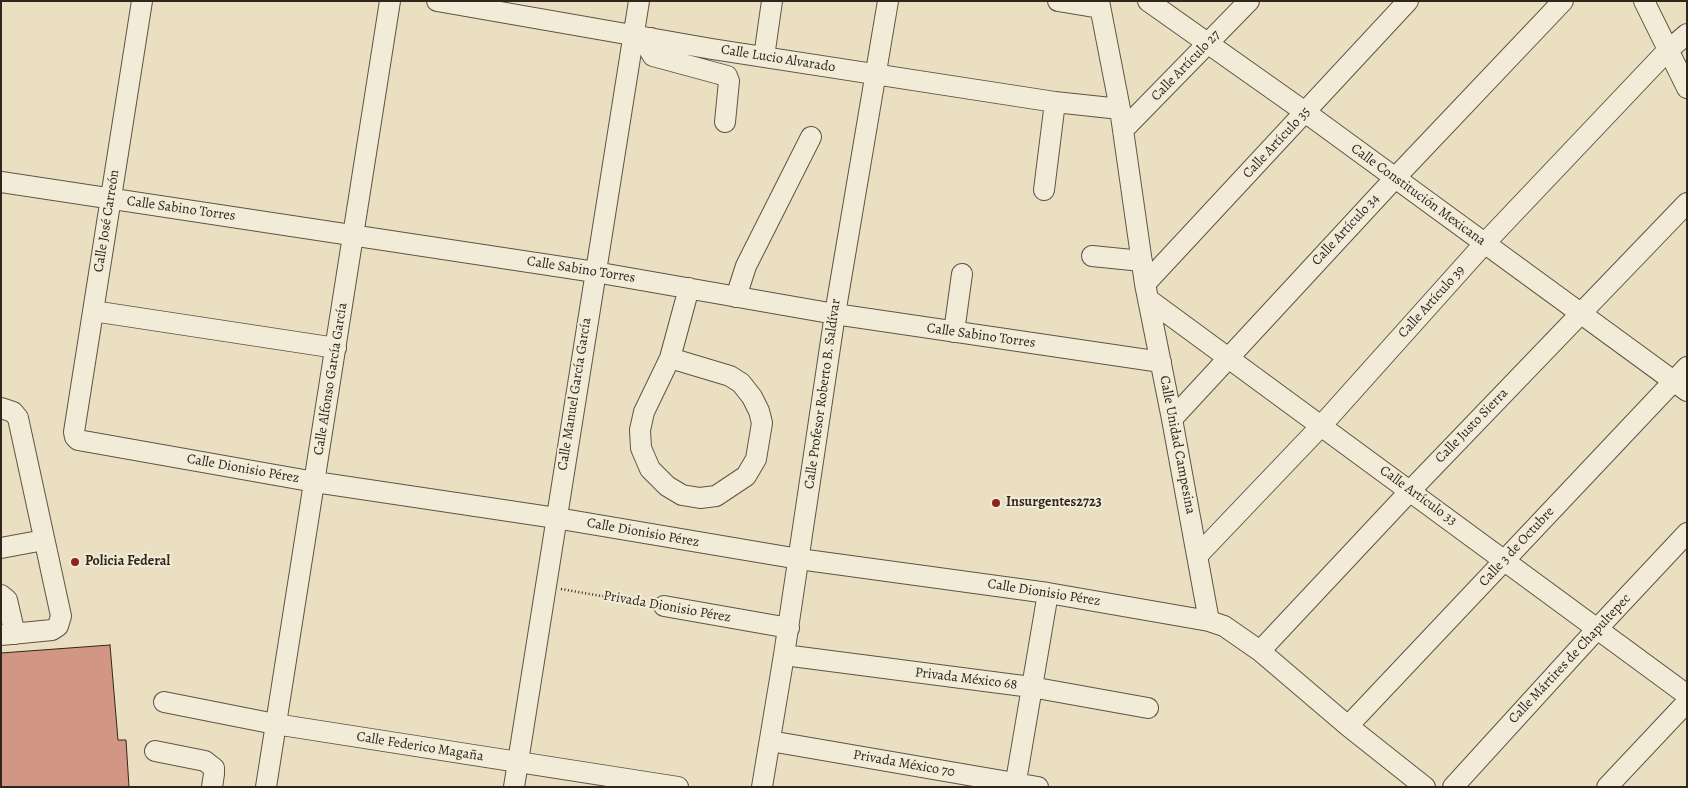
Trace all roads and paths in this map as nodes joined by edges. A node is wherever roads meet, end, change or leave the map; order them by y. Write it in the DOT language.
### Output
graph roads {
  1 [pos="142,1"];
  2 [pos="390,1"];
  3 [pos="437,1"];
  4 [pos="639,1"];
  5 [pos="772,1"];
  6 [pos="888,1"];
  7 [pos="1058,1"];
  8 [pos="1148,1"];
  9 [pos="1249,1"];
  10 [pos="1408,1"];
  11 [pos="1564,1"];
  12 [pos="1644,1"];
  13 [pos="1099,5"];
  14 [pos="1687,34"];
  15 [pos="643,37"];
  16 [pos="1209,43"];
  17 [pos="1668,52"];
  18 [pos="764,57"];
  19 [pos="877,74"];
  20 [pos="1687,88"];
  21 [pos="1055,102"];
  22 [pos="1120,109"];
  23 [pos="1305,112"];
  24 [pos="725,122"];
  25 [pos="1123,130"];
  26 [pos="811,137"];
  27 [pos="1394,178"];
  28 [pos="1,182"];
  29 [pos="1044,190"];
  30 [pos="110,198"];
  31 [pos="1687,203"];
  32 [pos="352,234"];
  33 [pos="1484,244"];
  34 [pos="1092,256"];
  35 [pos="1142,261"];
  36 [pos="595,272"];
  37 [pos="962,274"];
  38 [pos="689,288"];
  39 [pos="1146,291"];
  40 [pos="736,296"];
  41 [pos="93,311"];
  42 [pos="835,314"];
  43 [pos="1580,314"];
  44 [pos="954,332"];
  45 [pos="336,348"];
  46 [pos="1229,357"];
  47 [pos="670,358"];
  48 [pos="1161,362"];
  49 [pos="1682,380"];
  50 [pos="1,408"];
  51 [pos="1172,418"];
  52 [pos="1322,426"];
  53 [pos="78,440"];
  54 [pos="315,482"];
  55 [pos="1410,491"];
  56 [pos="556,518"];
  57 [pos="1687,533"];
  58 [pos="44,540"];
  59 [pos="1,548"];
  60 [pos="1198,555"];
  61 [pos="799,559"];
  62 [pos="1504,561"];
  63 [pos="545,586"];
  64 [pos="1048,593"];
  65 [pos="1,595"];
  66 [pos="664,606"];
  67 [pos="1209,621"];
  68 [pos="788,628"];
  69 [pos="1597,629"];
  70 [pos="8,635"];
  71 [pos="1260,651"];
  72 [pos="784,655"];
  73 [pos="1031,688"];
  74 [pos="1687,695"];
  75 [pos="164,702"];
  76 [pos="1687,702"];
  77 [pos="1148,708"];
  78 [pos="275,724"];
  79 [pos="1348,726"];
  80 [pos="770,740"];
  81 [pos="155,751"];
  82 [pos="518,762"];
  83 [pos="1015,785"];
  84 [pos="212,787"];
  85 [pos="266,787"];
  86 [pos="514,787"];
  87 [pos="678,787"];
  88 [pos="762,787"];
  89 [pos="1038,787"];
  90 [pos="1425,787"];
  91 [pos="1454,787"];
  92 [pos="1607,787"];
  1 -- 30 [label="street, Calle José Carreón"];
  2 -- 32 [label="street, Calle Alfonso García García"];
  3 -- 15 [label="street, Calle Lucio Alvarado"];
  4 -- 15 [label="street, Calle Manuel García García"];
  5 -- 18 [label="street"];
  6 -- 19 [label="street, Calle Profesor Roberto B. Saldívar"];
  7 -- 13 [label="street"];
  8 -- 16 [label="street, Calle Constitución Mexicana"];
  9 -- 16 [label="street, Calle Artículo 27"];
  10 -- 23 [label="street, Calle Artículo 35"];
  11 -- 27 [label="street, Calle Artículo 34"];
  12 -- 17 [label="street"];
  13 -- 22 [label="street, Calle Unidad Campesina"];
  14 -- 17 [label="street, Calle Artículo 39"];
  15 -- 18 [label="street, Calle Lucio Alvarado"];
  15 -- 24 [label="street"];
  15 -- 36 [label="street, Calle Manuel García García"];
  16 -- 23 [label="street, Calle Constitución Mexicana"];
  16 -- 25 [label="street, Calle Artículo 27"];
  17 -- 20 [label="street"];
  17 -- 33 [label="street, Calle Artículo 39"];
  18 -- 19 [label="street, Calle Lucio Alvarado"];
  19 -- 21 [label="street, Calle Lucio Alvarado"];
  19 -- 42 [label="street, Calle Profesor Roberto B. Saldívar"];
  21 -- 22 [label="street, Calle Lucio Alvarado"];
  21 -- 29 [label="street"];
  22 -- 25 [label="street, Calle Unidad Campesina"];
  23 -- 27 [label="street, Calle Constitución Mexicana"];
  23 -- 39 [label="street, Calle Artículo 35"];
  25 -- 35 [label="street, Calle Unidad Campesina"];
  26 -- 40 [label="street"];
  27 -- 33 [label="street, Calle Constitución Mexicana"];
  27 -- 46 [label="street, Calle Artículo 34"];
  28 -- 30 [label="street, Calle Sabino Torres"];
  30 -- 32 [label="street, Calle Sabino Torres"];
  30 -- 41 [label="street, Calle José Carreón"];
  31 -- 43 [label="street, Calle Justo Sierra"];
  32 -- 36 [label="street, Calle Sabino Torres"];
  32 -- 45 [label="street, Calle Alfonso García García"];
  33 -- 43 [label="street, Calle Constitución Mexicana"];
  33 -- 52 [label="street, Calle Artículo 39"];
  34 -- 35 [label="street"];
  35 -- 39 [label="street, Calle Unidad Campesina"];
  36 -- 38 [label="street, Calle Sabino Torres"];
  36 -- 56 [label="street, Calle Manuel García García"];
  37 -- 44 [label="street"];
  38 -- 40 [label="street, Calle Sabino Torres"];
  38 -- 47 [label="street"];
  39 -- 46 [label="street, Calle Artículo 33"];
  39 -- 48 [label="street, Calle Unidad Campesina"];
  40 -- 42 [label="street, Calle Sabino Torres"];
  41 -- 45 [label="street"];
  41 -- 53 [label="street, Calle José Carreón"];
  42 -- 44 [label="street, Calle Sabino Torres"];
  42 -- 61 [label="street, Calle Profesor Roberto B. Saldívar"];
  43 -- 49 [label="street, Calle Constitución Mexicana"];
  43 -- 55 [label="street, Calle Justo Sierra"];
  44 -- 48 [label="street, Calle Sabino Torres"];
  45 -- 54 [label="street, Calle Alfonso García García"];
  46 -- 51 [label="street, Calle Artículo 34"];
  46 -- 52 [label="street, Calle Artículo 33"];
  47 -- 47 [label="street"];
  48 -- 51 [label="street, Calle Unidad Campesina"];
  49 -- 62 [label="street, Calle 3 de Octubre"];
  50 -- 58 [label="street"];
  51 -- 60 [label="street, Calle Unidad Campesina"];
  52 -- 55 [label="street, Calle Artículo 33"];
  52 -- 60 [label="street, Calle Artículo 39"];
  53 -- 54 [label="street, Calle Dionisio Pérez"];
  54 -- 56 [label="street, Calle Dionisio Pérez"];
  54 -- 78 [label="street, Calle Alfonso García García"];
  55 -- 62 [label="street, Calle Artículo 33"];
  55 -- 71 [label="street, Calle Justo Sierra"];
  56 -- 61 [label="street, Calle Dionisio Pérez"];
  56 -- 63 [label="street, Calle Manuel García García"];
  57 -- 69 [label="street, Calle Mártires de Chapultepec"];
  58 -- 59 [label="street"];
  58 -- 70 [label="street"];
  60 -- 67 [label="street, Calle Unidad Campesina"];
  61 -- 64 [label="street, Calle Dionisio Pérez"];
  61 -- 68 [label="street, Calle Profesor Roberto B. Saldívar"];
  62 -- 69 [label="street, Calle Artículo 33"];
  62 -- 79 [label="street, Calle 3 de Octubre"];
  63 -- 66 [label="path, Privada Dionisio Pérez"];
  63 -- 82 [label="street, Calle Manuel García García"];
  64 -- 67 [label="street, Calle Dionisio Pérez"];
  64 -- 73 [label="street"];
  65 -- 70 [label="street"];
  66 -- 68 [label="street, Privada Dionisio Pérez"];
  67 -- 71 [label="street"];
  68 -- 72 [label="street, Calle Profesor Roberto B. Saldívar"];
  69 -- 74 [label="street, Calle Artículo 33"];
  69 -- 91 [label="street, Calle Mártires de Chapultepec"];
  71 -- 79 [label="street"];
  72 -- 73 [label="street, Privada México 68"];
  72 -- 80 [label="street, Calle Profesor Roberto B. Saldívar"];
  73 -- 77 [label="street, Privada México 68"];
  73 -- 83 [label="street"];
  75 -- 78 [label="street, Calle Federico Magaña"];
  76 -- 92 [label="street"];
  78 -- 82 [label="street, Calle Federico Magaña"];
  78 -- 85 [label="street, Calle Alfonso García García"];
  79 -- 90 [label="street"];
  80 -- 83 [label="street, Privada México 70"];
  80 -- 88 [label="street, Calle Profesor Roberto B. Saldívar"];
  81 -- 84 [label="street"];
  82 -- 86 [label="street, Calle Manuel García García"];
  82 -- 87 [label="street, Calle Federico Magaña"];
  83 -- 89 [label="street, Privada México 70"];
}
